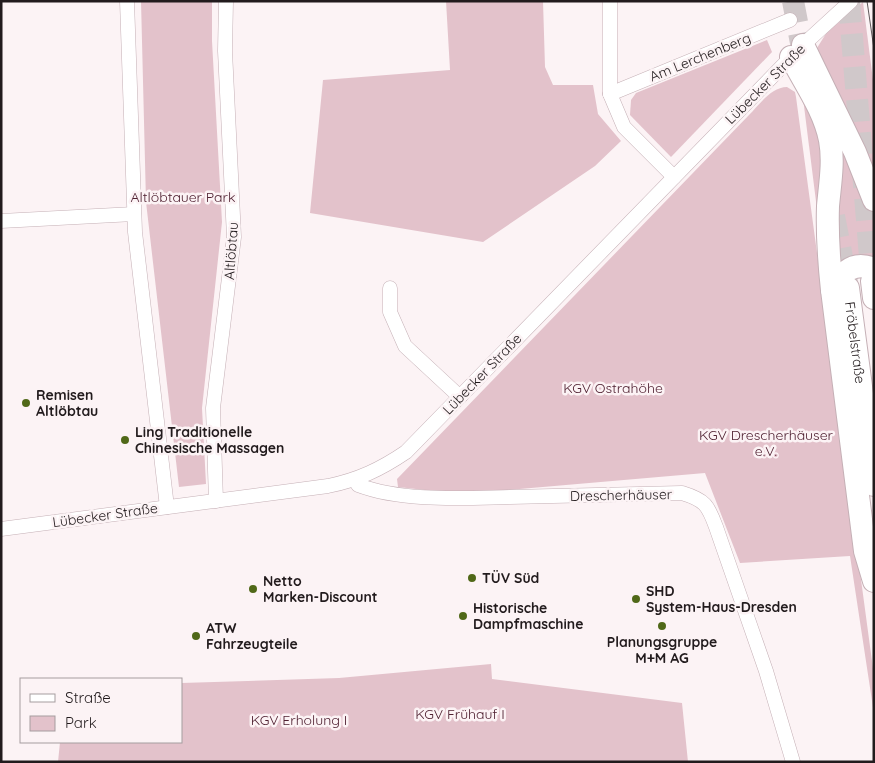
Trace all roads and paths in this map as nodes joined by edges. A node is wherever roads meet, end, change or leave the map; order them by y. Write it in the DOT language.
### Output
graph roads {
  1 [pos="128,1"];
  2 [pos="226,1"];
  3 [pos="610,1"];
  4 [pos="849,2"];
  5 [pos="790,20"];
  6 [pos="797,51"];
  7 [pos="610,94"];
  8 [pos="674,177"];
  9 [pos="874,200"];
  10 [pos="134,214"];
  11 [pos="1,221"];
  12 [pos="873,282"];
  13 [pos="390,288"];
  14 [pos="840,289"];
  15 [pos="460,397"];
  16 [pos="355,480"];
  17 [pos="874,486"];
  18 [pos="216,501"];
  19 [pos="167,507"];
  20 [pos="1,529"];
  21 [pos="874,581"];
  22 [pos="793,762"];
  1 -- 10 [label="street"];
  2 -- 18 [label="street, Altlöbtau"];
  3 -- 7 [label="street"];
  4 -- 6 [label="street, Lübecker Straße"];
  5 -- 7 [label="street, Am Lerchenberg"];
  6 -- 8 [label="street, Lübecker Straße"];
  6 -- 9 [label="main road"];
  6 -- 14 [label="main road"];
  7 -- 8 [label="street"];
  8 -- 15 [label="street, Lübecker Straße"];
  10 -- 11 [label="street"];
  10 -- 19 [label="street"];
  12 -- 14 [label="main road"];
  13 -- 15 [label="street"];
  14 -- 17 [label="main road, Fröbelstraße"];
  14 -- 21 [label="main road"];
  15 -- 16 [label="street, Lübecker Straße"];
  16 -- 18 [label="street, Lübecker Straße"];
  16 -- 22 [label="street, Drescherhäuser"];
  18 -- 19 [label="street, Lübecker Straße"];
  19 -- 20 [label="street, Lübecker Straße"];
}
